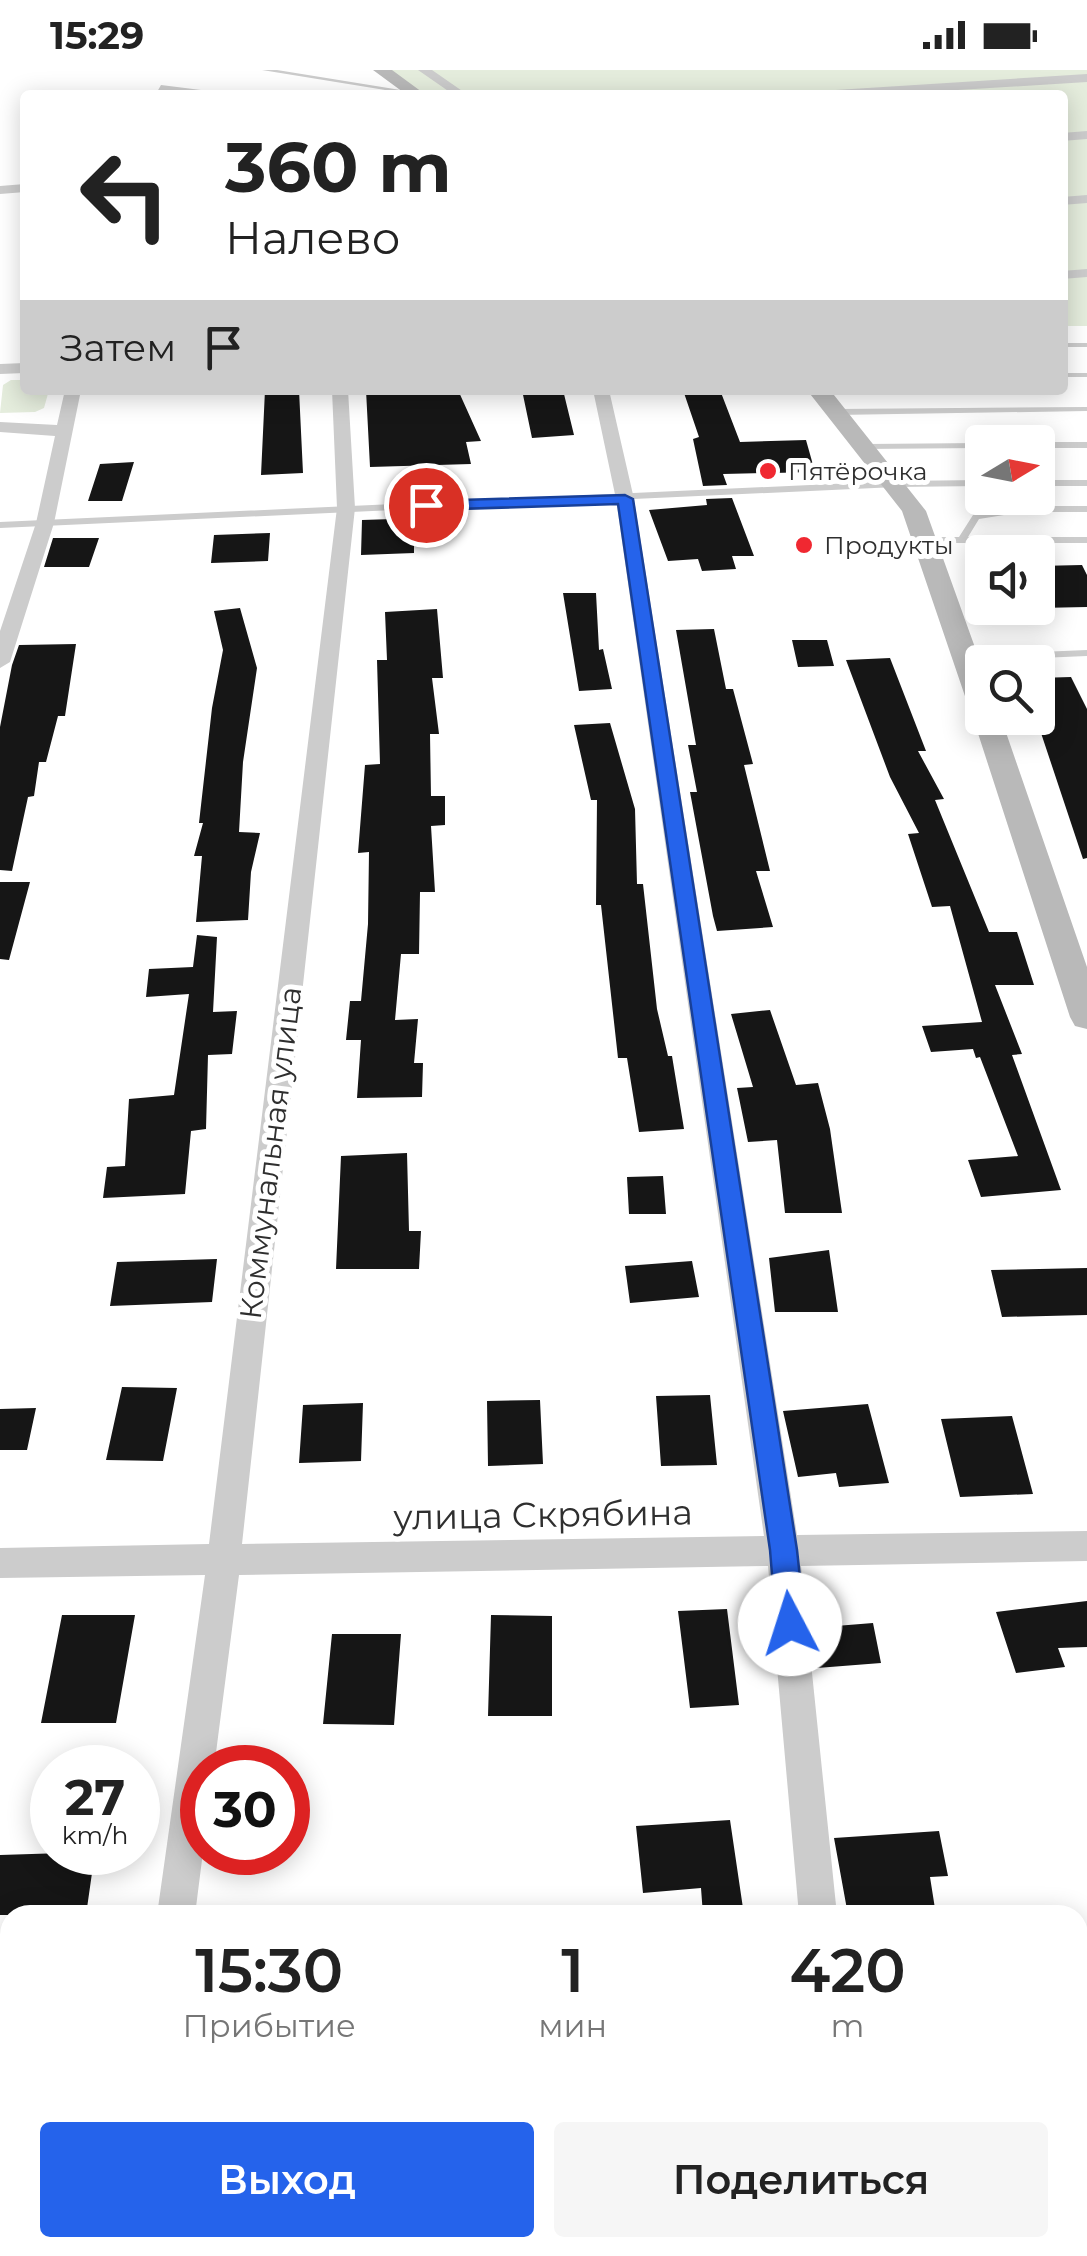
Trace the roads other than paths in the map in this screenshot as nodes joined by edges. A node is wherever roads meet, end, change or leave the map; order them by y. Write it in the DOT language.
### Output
graph roads {
  1 [pos="265,70"];
  2 [pos="338,70"];
  3 [pos="381,70"];
  4 [pos="424,70"];
  5 [pos="1081,78"];
  6 [pos="351,83"];
  7 [pos="1087,88"];
  8 [pos="161,89"];
  9 [pos="169,90"];
  10 [pos="393,90"];
  11 [pos="411,90"];
  12 [pos="454,90"];
  13 [pos="897,90"];
  14 [pos="72,395"];
  15 [pos="340,395"];
  16 [pos="602,395"];
  17 [pos="822,395"];
  18 [pos="1087,409"];
  19 [pos="836,412"];
  20 [pos="0,427"];
  21 [pos="64,431"];
  22 [pos="1055,445"];
  23 [pos="1087,445"];
  24 [pos="965,446"];
  25 [pos="866,447"];
  26 [pos="1055,483"];
  27 [pos="1087,483"];
  28 [pos="896,484"];
  29 [pos="965,484"];
  30 [pos="625,499"];
  31 [pos="346,508"];
  32 [pos="1087,509"];
  33 [pos="46,523"];
  34 [pos="0,525"];
  35 [pos="926,540"];
  36 [pos="962,540"];
  37 [pos="1087,540"];
  38 [pos="1087,653"];
  39 [pos="1055,654"];
  40 [pos="965,655"];
  41 [pos="0,662"];
  42 [pos="992,735"];
  43 [pos="1087,1017"];
  44 [pos="1087,1546"];
  45 [pos="784,1550"];
  46 [pos="224,1560"];
  47 [pos="0,1563"];
  48 [pos="177,1905"];
  49 [pos="817,1905"];
  1 -- 6 [label="lane"];
  2 -- 6 [label="lane"];
  3 -- 11 [label="main road"];
  4 -- 12 [label="street"];
  5 -- 7 [label="street"];
  5 -- 13 [label="street"];
  6 -- 10 [label="lane"];
  8 -- 9 [label="street"];
  14 -- 21 [label="street"];
  15 -- 31 [label="street, Коммунальная улица"];
  16 -- 30 [label="street"];
  17 -- 19 [label="main road"];
  18 -- 19 [label="lane"];
  19 -- 25 [label="main road"];
  20 -- 21 [label="street"];
  21 -- 33 [label="street"];
  22 -- 23 [label="lane"];
  24 -- 25 [label="lane"];
  25 -- 28 [label="main road"];
  26 -- 27 [label="lane"];
  28 -- 29 [label="lane"];
  28 -- 30 [label="lane"];
  28 -- 35 [label="main road"];
  30 -- 31 [label="lane"];
  30 -- 45 [label="street"];
  31 -- 33 [label="lane"];
  31 -- 46 [label="street, Коммунальная улица"];
  32 -- 36 [label="lane"];
  33 -- 34 [label="lane"];
  33 -- 41 [label="street"];
  35 -- 36 [label="lane"];
  35 -- 40 [label="main road"];
  36 -- 37 [label="lane"];
  38 -- 39 [label="lane"];
  42 -- 43 [label="main road"];
  44 -- 45 [label="street, улица Скрябина"];
  45 -- 46 [label="street, улица Скрябина"];
  45 -- 49 [label="street"];
  46 -- 47 [label="street, улица Скрябина"];
  46 -- 48 [label="street, Коммунальная улица"];
}
